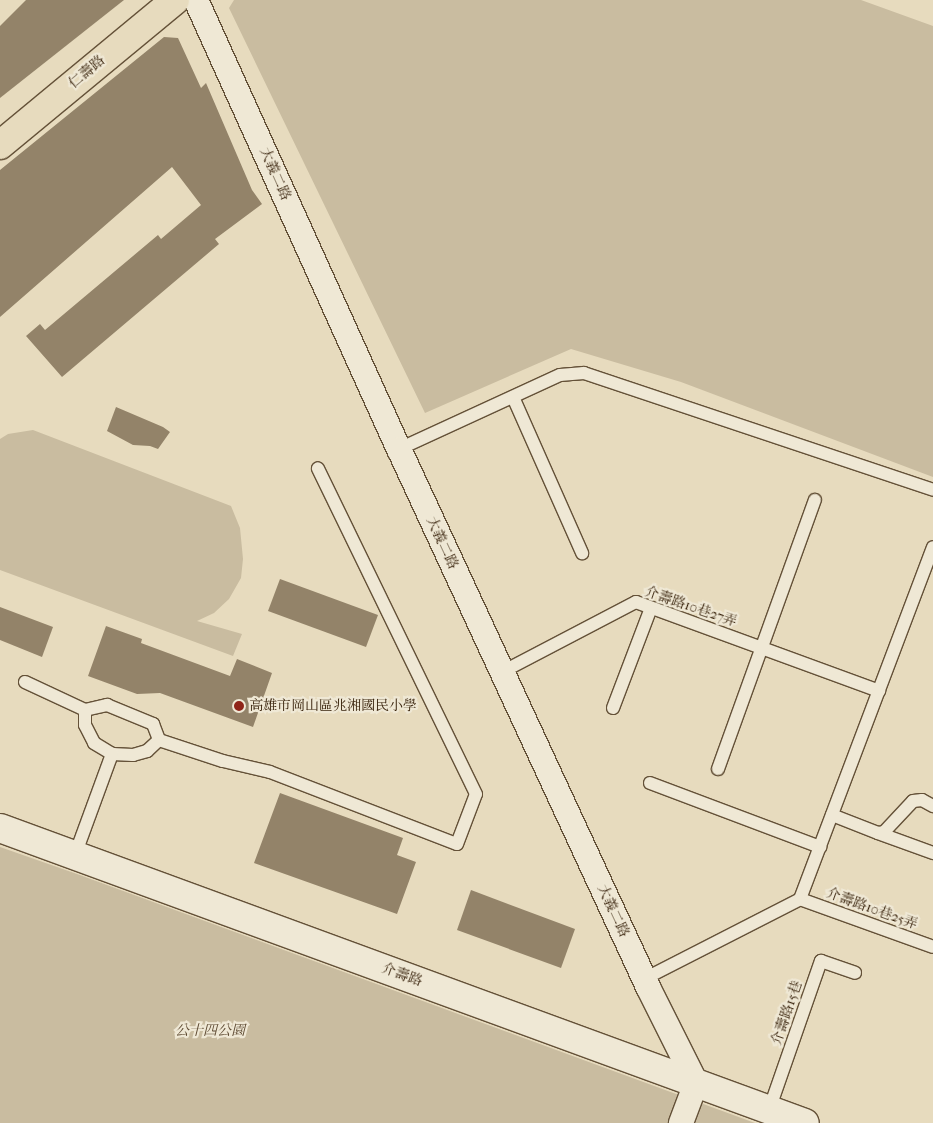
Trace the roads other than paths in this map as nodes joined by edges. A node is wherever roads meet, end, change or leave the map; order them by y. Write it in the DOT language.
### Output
graph roads {
  1 [pos="175,0"];
  2 [pos="196,0"];
  3 [pos="0,144"];
  4 [pos="512,397"];
  5 [pos="399,449"];
  6 [pos="318,468"];
  7 [pos="933,490"];
  8 [pos="815,500"];
  9 [pos="933,547"];
  10 [pos="582,553"];
  11 [pos="651,608"];
  12 [pos="761,648"];
  13 [pos="502,672"];
  14 [pos="25,682"];
  15 [pos="878,692"];
  16 [pos="613,708"];
  17 [pos="84,710"];
  18 [pos="159,740"];
  19 [pos="112,754"];
  20 [pos="718,769"];
  21 [pos="650,783"];
  22 [pos="933,806"];
  23 [pos="832,815"];
  24 [pos="0,828"];
  25 [pos="878,833"];
  26 [pos="820,847"];
  27 [pos="933,853"];
  28 [pos="75,855"];
  29 [pos="800,899"];
  30 [pos="933,947"];
  31 [pos="855,973"];
  32 [pos="644,979"];
  33 [pos="696,1083"];
  34 [pos="769,1110"];
  35 [pos="681,1123"];
  36 [pos="804,1123"];
  1 -- 3 [label="main road, 仁壽路"];
  2 -- 5 [label="street, 大義二路"];
  4 -- 5 [label="lane"];
  4 -- 7 [label="lane"];
  4 -- 10 [label="lane"];
  5 -- 13 [label="street, 大義二路"];
  6 -- 18 [label="lane"];
  8 -- 12 [label="lane"];
  9 -- 15 [label="lane"];
  11 -- 12 [label="lane, 介壽路10巷27弄"];
  11 -- 13 [label="lane, 介壽路10巷27弄"];
  11 -- 16 [label="lane"];
  12 -- 15 [label="lane, 介壽路10巷27弄"];
  12 -- 20 [label="lane"];
  13 -- 32 [label="street, 大義二路"];
  14 -- 17 [label="lane"];
  15 -- 23 [label="lane"];
  17 -- 18 [label="lane"];
  17 -- 19 [label="lane"];
  18 -- 19 [label="lane"];
  19 -- 28 [label="lane"];
  21 -- 26 [label="lane"];
  22 -- 25 [label="lane"];
  23 -- 25 [label="lane"];
  23 -- 26 [label="lane"];
  24 -- 28 [label="main road, 介壽路"];
  25 -- 27 [label="lane"];
  26 -- 29 [label="lane"];
  28 -- 33 [label="main road, 介壽路"];
  29 -- 30 [label="lane, 介壽路10巷25弄"];
  29 -- 32 [label="lane"];
  31 -- 34 [label="lane, 介壽路15巷"];
  32 -- 33 [label="street, 大義二路"];
  33 -- 34 [label="main road, 介壽路"];
  33 -- 35 [label="street"];
  34 -- 36 [label="main road, 介壽路"];
}
